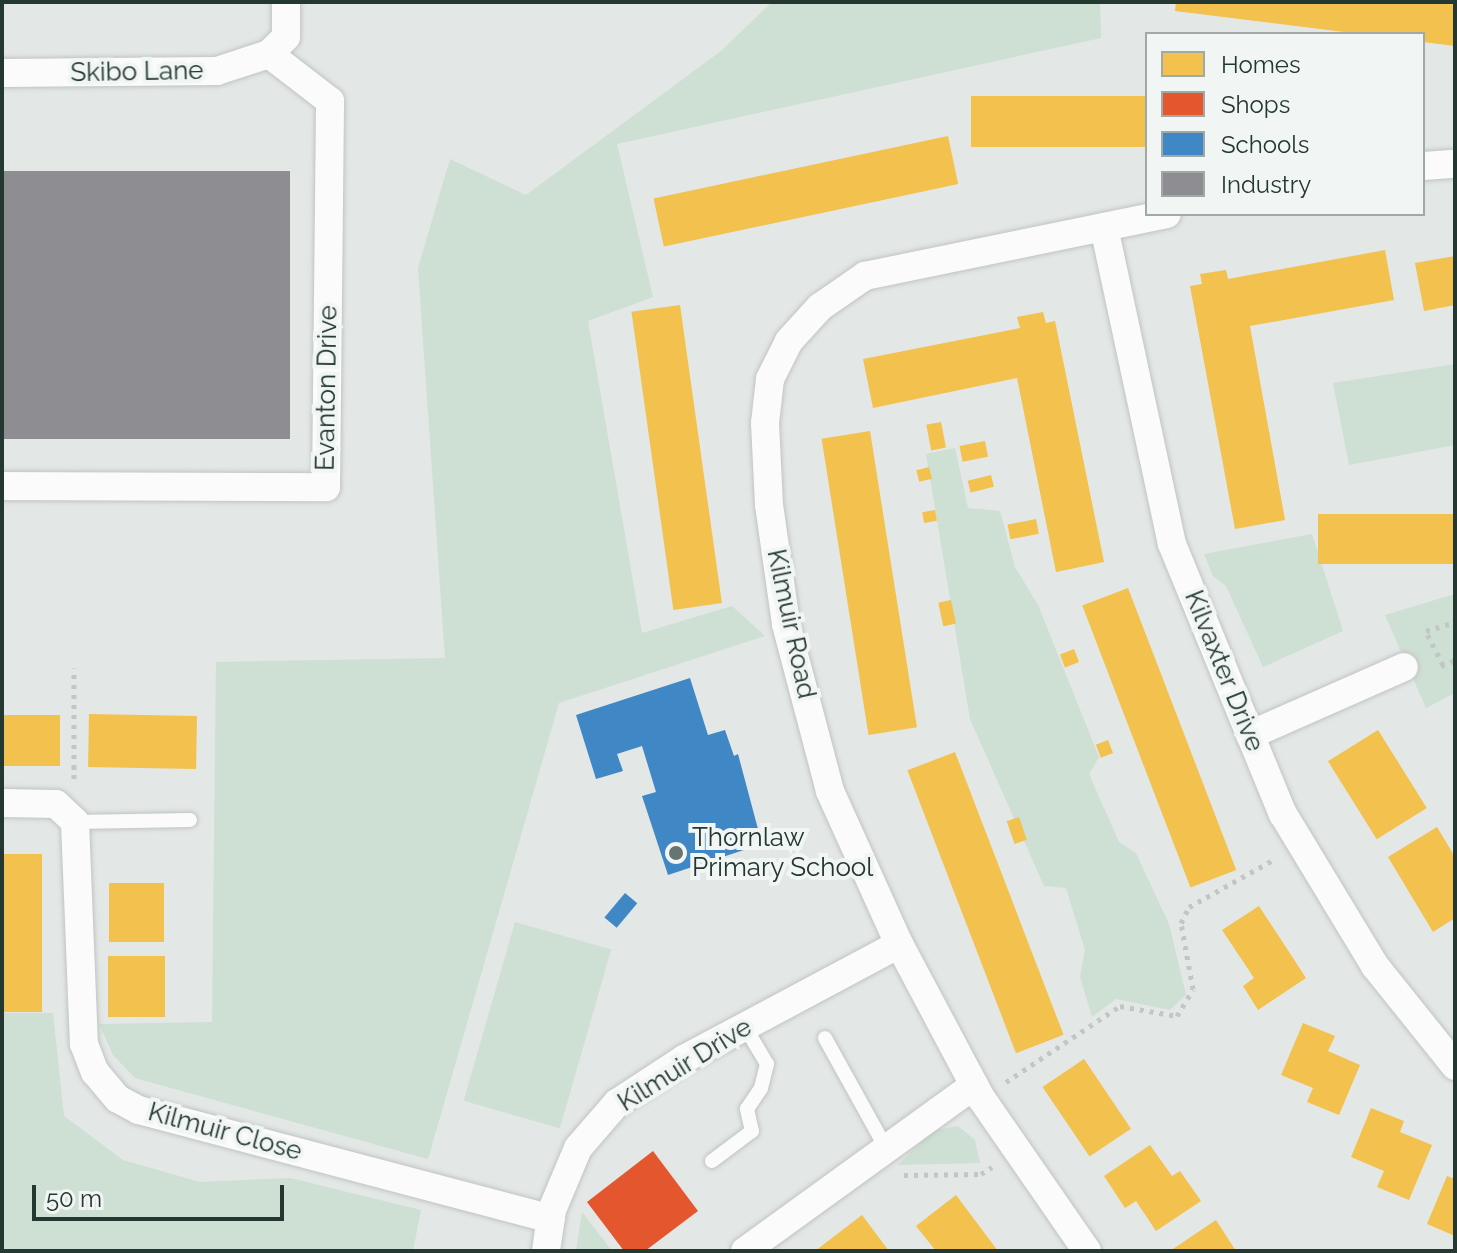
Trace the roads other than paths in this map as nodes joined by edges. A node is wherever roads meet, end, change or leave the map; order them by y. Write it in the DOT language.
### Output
graph roads {
  1 [pos="286,2"];
  2 [pos="269,54"];
  3 [pos="2,73"];
  4 [pos="1455,164"];
  5 [pos="1425,166"];
  6 [pos="1157,216"];
  7 [pos="1104,227"];
  8 [pos="2,486"];
  9 [pos="1404,667"];
  10 [pos="1250,735"];
  11 [pos="2,803"];
  12 [pos="70,816"];
  13 [pos="190,820"];
  14 [pos="899,944"];
  15 [pos="745,1027"];
  16 [pos="825,1038"];
  17 [pos="1455,1066"];
  18 [pos="978,1092"];
  19 [pos="876,1156"];
  20 [pos="712,1161"];
  21 [pos="551,1219"];
  22 [pos="546,1251"];
  23 [pos="745,1251"];
  24 [pos="1087,1251"];
  1 -- 2 [label="street"];
  2 -- 3 [label="street, Skibo Lane"];
  2 -- 8 [label="street, Evanton Drive"];
  4 -- 5 [label="street"];
  6 -- 7 [label="street, Kilmuir Road"];
  7 -- 10 [label="street, Kilvaxter Drive"];
  7 -- 14 [label="street, Kilmuir Road"];
  9 -- 10 [label="street"];
  10 -- 17 [label="street, Kilvaxter Drive"];
  11 -- 12 [label="street"];
  12 -- 13 [label="lane"];
  12 -- 21 [label="street, Kilmuir Close"];
  14 -- 15 [label="street, Kilmuir Drive"];
  14 -- 18 [label="street, Kilmuir Road"];
  15 -- 20 [label="lane"];
  15 -- 21 [label="street, Kilmuir Drive"];
  16 -- 19 [label="lane"];
  18 -- 19 [label="street"];
  18 -- 24 [label="street, Kilmuir Road"];
  19 -- 23 [label="street"];
  21 -- 22 [label="street, Kilmuir Drive"];
}
